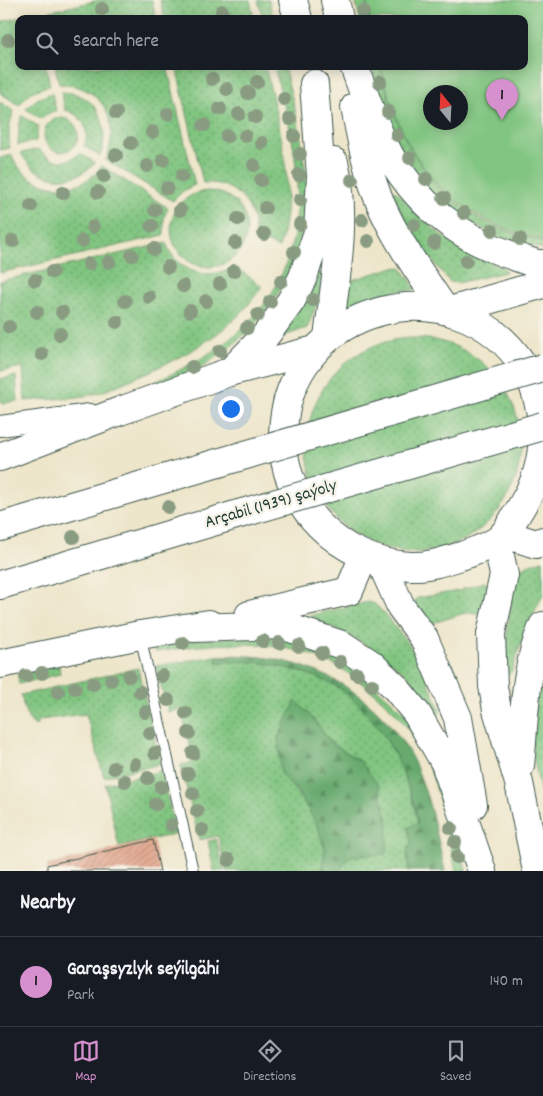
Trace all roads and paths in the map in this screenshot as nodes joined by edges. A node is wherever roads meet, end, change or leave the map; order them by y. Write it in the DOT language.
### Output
graph roads {
  1 [pos="294,0"];
  2 [pos="335,0"];
  3 [pos="297,15"];
  4 [pos="338,15"];
  5 [pos="349,70"];
  6 [pos="356,70"];
  7 [pos="312,75"];
  8 [pos="543,264"];
  9 [pos="543,284"];
  10 [pos="447,310"];
  11 [pos="322,344"];
  12 [pos="543,368"];
  13 [pos="229,372"];
  14 [pos="120,411"];
  15 [pos="0,426"];
  16 [pos="543,426"];
  17 [pos="543,439"];
  18 [pos="0,457"];
  19 [pos="0,527"];
  20 [pos="501,537"];
  21 [pos="543,541"];
  22 [pos="372,559"];
  23 [pos="0,585"];
  24 [pos="543,626"];
  25 [pos="193,628"];
  26 [pos="140,635"];
  27 [pos="0,664"];
  28 [pos="519,783"];
  29 [pos="193,871"];
  30 [pos="483,871"];
  31 [pos="537,871"];
  1 -- 3 [label="main road"];
  2 -- 4 [label="main road"];
  5 -- 10 [label="main road"];
  6 -- 8 [label="main road"];
  7 -- 11 [label="main road"];
  7 -- 13 [label="main road"];
  9 -- 10 [label="main road"];
  10 -- 11 [label="main road"];
  10 -- 16 [label="main road"];
  11 -- 13 [label="main road"];
  11 -- 22 [label="main road"];
  12 -- 19 [label="main road, bridge"];
  13 -- 14 [label="main road"];
  14 -- 15 [label="street"];
  14 -- 18 [label="main road"];
  16 -- 23 [label="main road, Arçabil (1939) şaýoly, bridge"];
  17 -- 20 [label="main road"];
  20 -- 21 [label="main road"];
  20 -- 22 [label="main road"];
  20 -- 28 [label="main road"];
  22 -- 25 [label="main road"];
  22 -- 30 [label="main road"];
  24 -- 28 [label="main road"];
  25 -- 26 [label="main road"];
  25 -- 30 [label="main road"];
  26 -- 27 [label="main road"];
  26 -- 29 [label="lane"];
  28 -- 31 [label="main road"];
}
